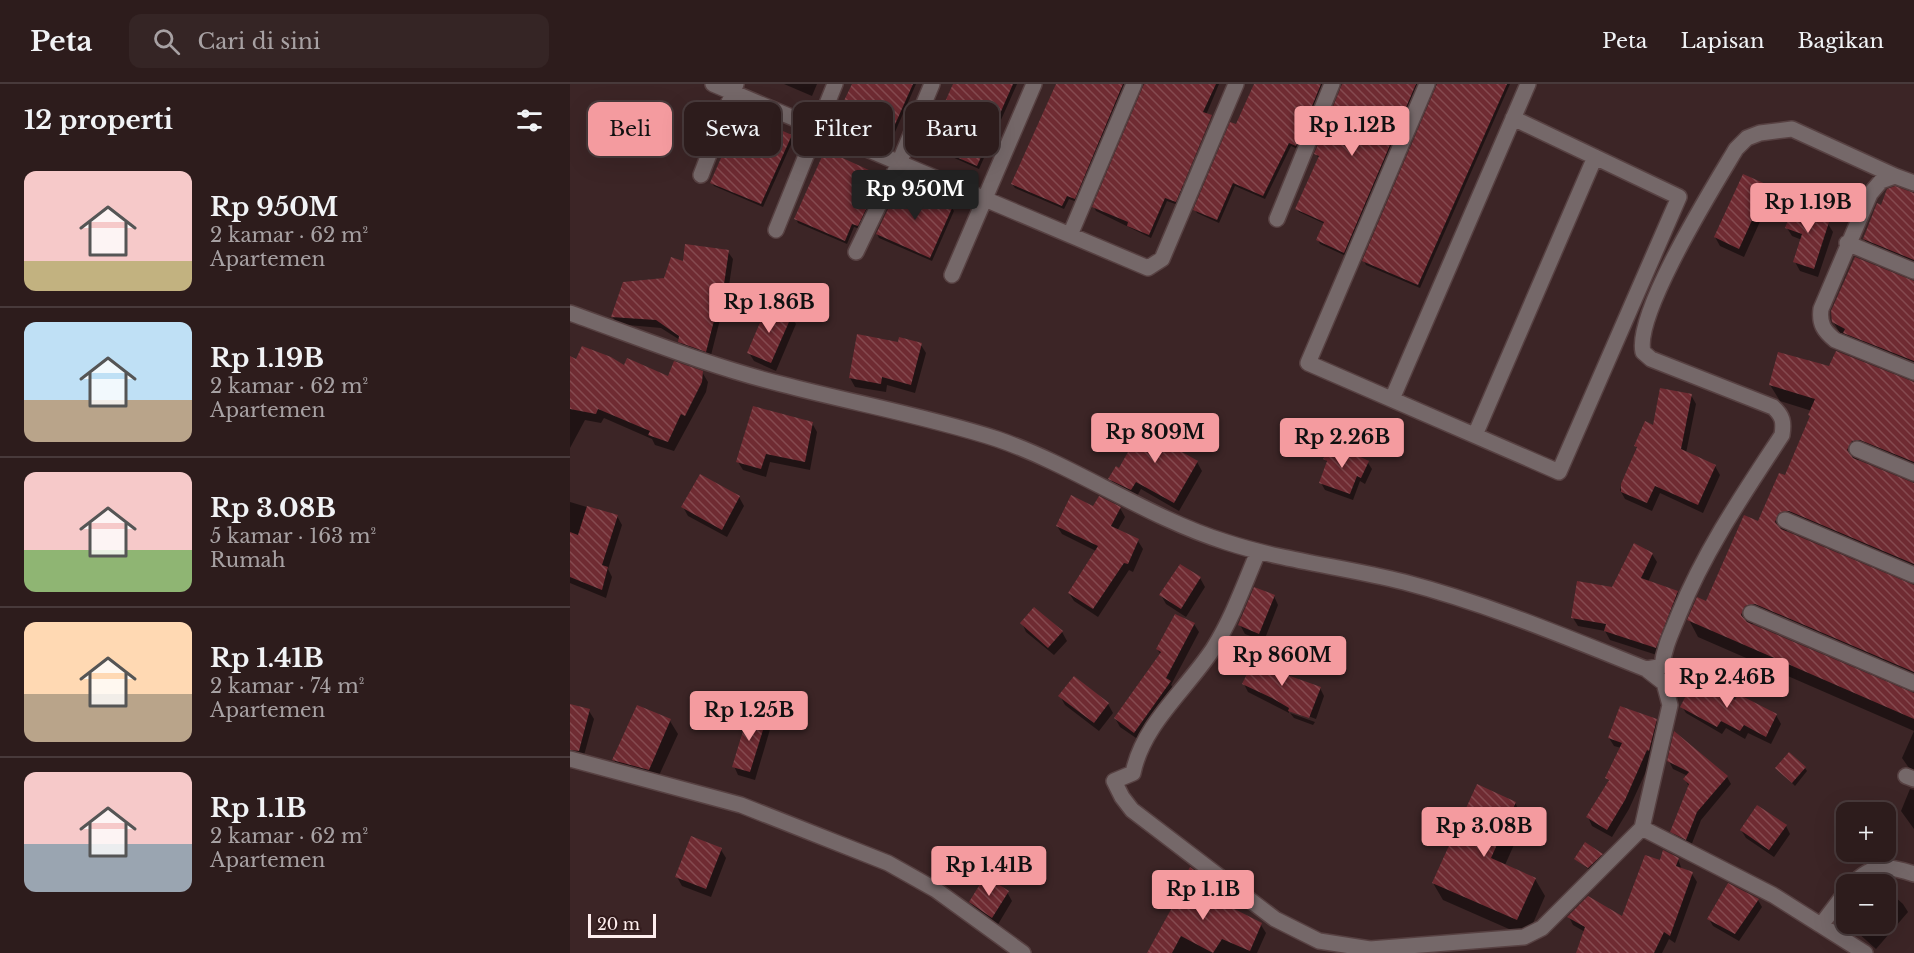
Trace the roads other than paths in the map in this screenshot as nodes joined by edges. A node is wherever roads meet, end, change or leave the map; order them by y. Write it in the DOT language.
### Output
graph roads {
  1 [pos="713,84"];
  2 [pos="835,84"];
  3 [pos="932,84"];
  4 [pos="1034,84"];
  5 [pos="1134,84"];
  6 [pos="1236,84"];
  7 [pos="1332,84"];
  8 [pos="1427,84"];
  9 [pos="1528,84"];
  10 [pos="734,88"];
  11 [pos="827,102"];
  12 [pos="793,116"];
  13 [pos="1513,118"];
  14 [pos="805,156"];
  15 [pos="883,156"];
  16 [pos="1595,157"];
  17 [pos="899,163"];
  18 [pos="701,175"];
  19 [pos="1895,176"];
  20 [pos="1914,183"];
  21 [pos="986,200"];
  22 [pos="1278,219"];
  23 [pos="776,230"];
  24 [pos="1070,235"];
  25 [pos="1847,243"];
  26 [pos="856,252"];
  27 [pos="1914,271"];
  28 [pos="952,275"];
  29 [pos="570,313"];
  30 [pos="1914,372"];
  31 [pos="1392,399"];
  32 [pos="1475,435"];
  33 [pos="1857,449"];
  34 [pos="1914,473"];
  35 [pos="1785,520"];
  36 [pos="1258,552"];
  37 [pos="1914,575"];
  38 [pos="1751,613"];
  39 [pos="1646,669"];
  40 [pos="1914,682"];
  41 [pos="570,759"];
  42 [pos="1642,828"];
  43 [pos="1863,874"];
  44 [pos="1914,874"];
  45 [pos="1836,905"];
  46 [pos="1821,925"];
  47 [pos="1023,953"];
  48 [pos="1865,953"];
  1 -- 10 [label="street"];
  2 -- 11 [label="street"];
  3 -- 17 [label="street"];
  4 -- 21 [label="street"];
  5 -- 24 [label="street"];
  6 -- 24 [label="street"];
  7 -- 22 [label="street"];
  8 -- 31 [label="street"];
  9 -- 13 [label="street"];
  10 -- 12 [label="street"];
  10 -- 18 [label="street"];
  13 -- 16 [label="street"];
  13 -- 31 [label="street"];
  14 -- 23 [label="street"];
  15 -- 17 [label="street"];
  16 -- 32 [label="street"];
  16 -- 32 [label="street"];
  17 -- 21 [label="street"];
  17 -- 26 [label="street"];
  19 -- 20 [label="street"];
  19 -- 25 [label="street"];
  19 -- 39 [label="street"];
  21 -- 24 [label="street"];
  21 -- 28 [label="street"];
  25 -- 27 [label="street"];
  25 -- 30 [label="street"];
  29 -- 36 [label="street"];
  31 -- 32 [label="street"];
  33 -- 34 [label="street"];
  35 -- 37 [label="street"];
  36 -- 39 [label="street"];
  36 -- 42 [label="street"];
  38 -- 40 [label="street"];
  39 -- 42 [label="street"];
  41 -- 47 [label="street"];
  42 -- 46 [label="street"];
  43 -- 44 [label="street"];
  45 -- 46 [label="street"];
  46 -- 48 [label="street"];
}
